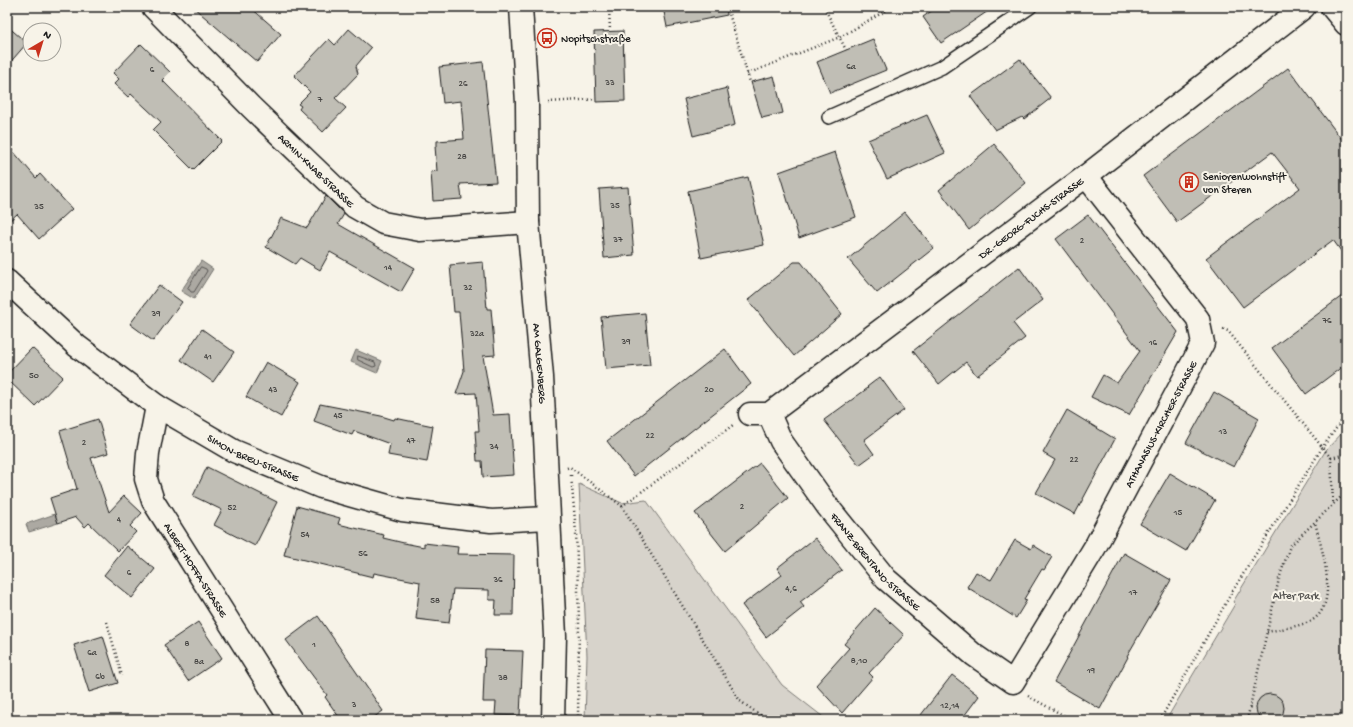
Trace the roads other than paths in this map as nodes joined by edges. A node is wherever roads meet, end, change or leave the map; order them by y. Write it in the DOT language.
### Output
graph roads {
  1 [pos="153,7"];
  2 [pos="521,7"];
  3 [pos="1030,7"];
  4 [pos="1304,7"];
  5 [pos="1332,7"];
  6 [pos="1346,24"];
  7 [pos="829,117"];
  8 [pos="1086,176"];
  9 [pos="528,222"];
  10 [pos="7,281"];
  11 [pos="157,406"];
  12 [pos="759,414"];
  13 [pos="548,518"];
  14 [pos="1012,682"];
  15 [pos="291,720"];
  16 [pos="553,720"];
  1 -- 9 [label="street, ARMIN-KNAB-STRASSE"];
  2 -- 9 [label="street, AM GALGENBERG"];
  3 -- 7 [label="lane"];
  4 -- 8 [label="street, DR.-GEORG-FUCHS-STRASSE"];
  5 -- 6 [label="street"];
  8 -- 12 [label="street, DR.-GEORG-FUCHS-STRASSE"];
  8 -- 14 [label="street, ATHANASIUS-KIRCHER-STRASSE"];
  9 -- 13 [label="street, AM GALGENBERG"];
  10 -- 11 [label="street, SIMON-BREU-STRASSE"];
  11 -- 13 [label="street, SIMON-BREU-STRASSE"];
  11 -- 15 [label="street, ALBERT-HOFFA-STRASSE"];
  12 -- 14 [label="street, FRANZ-BRENTANO-STRASSE"];
  13 -- 16 [label="street, AM GALGENBERG"];
}
